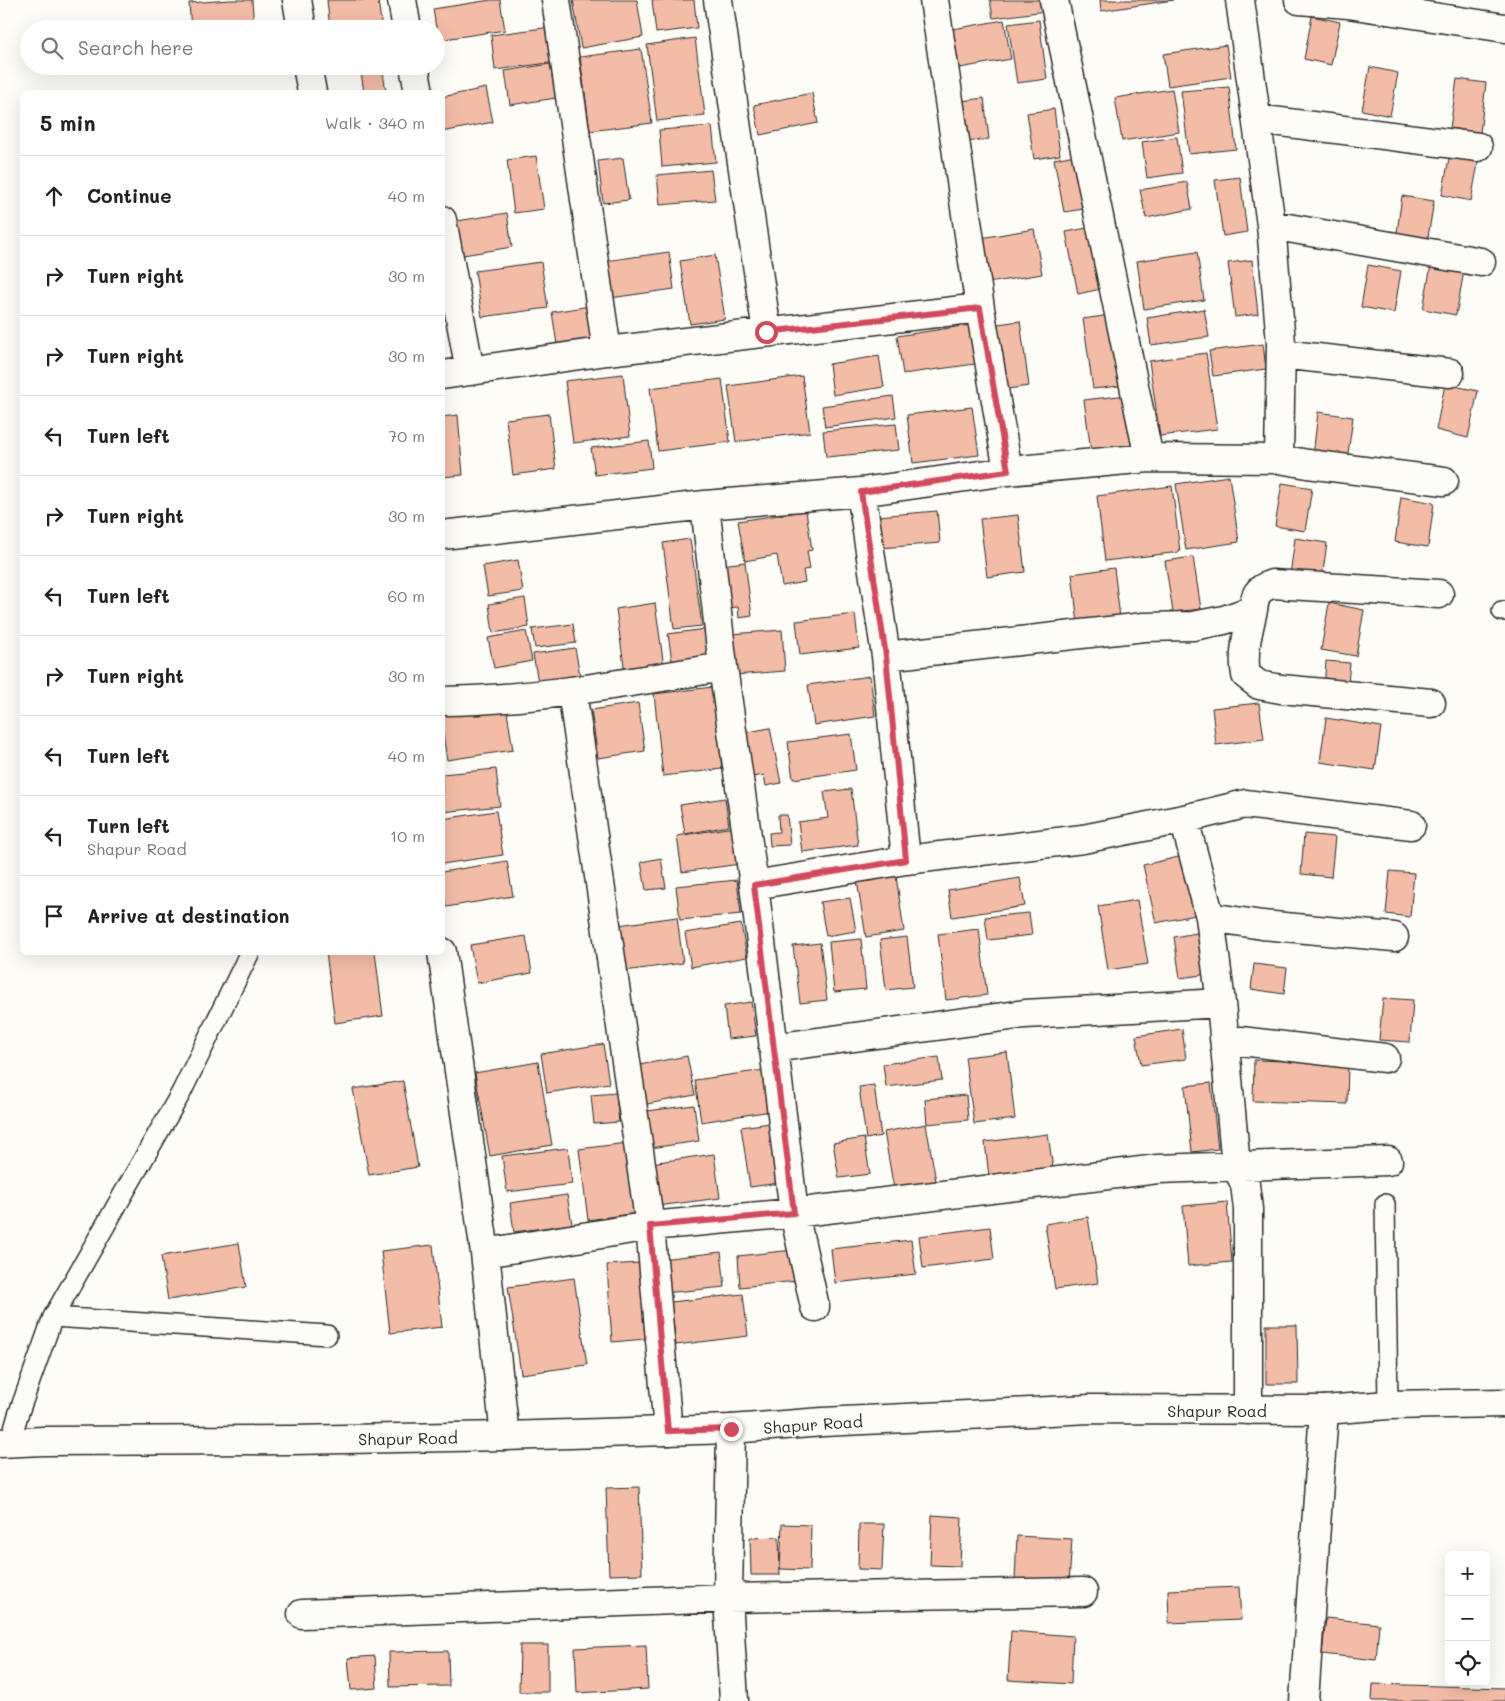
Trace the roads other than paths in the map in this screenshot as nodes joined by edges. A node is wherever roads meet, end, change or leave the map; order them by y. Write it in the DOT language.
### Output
graph roads {
  1 [pos="297,0"];
  2 [pos="402,0"];
  3 [pos="556,0"];
  4 [pos="718,0"];
  5 [pos="934,0"];
  6 [pos="1054,0"];
  7 [pos="1240,0"];
  8 [pos="1299,0"];
  9 [pos="300,20"];
  10 [pos="405,20"];
  11 [pos="1505,28"];
  12 [pos="309,75"];
  13 [pos="416,75"];
  14 [pos="312,90"];
  15 [pos="419,90"];
  16 [pos="1257,119"];
  17 [pos="1478,147"];
  18 [pos="1272,225"];
  19 [pos="445,236"];
  20 [pos="1481,262"];
  21 [pos="980,308"];
  22 [pos="766,332"];
  23 [pos="607,351"];
  24 [pos="1281,354"];
  25 [pos="470,371"];
  26 [pos="1450,374"];
  27 [pos="445,375"];
  28 [pos="1149,458"];
  29 [pos="1279,459"];
  30 [pos="1008,471"];
  31 [pos="1444,480"];
  32 [pos="861,492"];
  33 [pos="705,505"];
  34 [pos="445,534"];
  35 [pos="1440,594"];
  36 [pos="1253,610"];
  37 [pos="886,656"];
  38 [pos="723,667"];
  39 [pos="572,690"];
  40 [pos="445,701"];
  41 [pos="1431,704"];
  42 [pos="1184,819"];
  43 [pos="1411,826"];
  44 [pos="906,860"];
  45 [pos="754,885"];
  46 [pos="1210,917"];
  47 [pos="1394,937"];
  48 [pos="249,955"];
  49 [pos="442,955"];
  50 [pos="1220,1003"];
  51 [pos="1224,1039"];
  52 [pos="773,1048"];
  53 [pos="1385,1058"];
  54 [pos="1388,1162"];
  55 [pos="1236,1166"];
  56 [pos="1385,1204"];
  57 [pos="794,1213"];
  58 [pos="650,1226"];
  59 [pos="485,1253"];
  60 [pos="815,1307"];
  61 [pos="52,1317"];
  62 [pos="327,1335"];
  63 [pos="1505,1403"];
  64 [pos="1388,1404"];
  65 [pos="1248,1410"];
  66 [pos="1324,1410"];
  67 [pos="731,1429"];
  68 [pos="668,1431"];
  69 [pos="505,1436"];
  70 [pos="5,1443"];
  71 [pos="1083,1592"];
  72 [pos="728,1598"];
  73 [pos="302,1614"];
  74 [pos="734,1701"];
  75 [pos="1304,1701"];
  1 -- 9 [label="street"];
  2 -- 10 [label="street"];
  3 -- 23 [label="street"];
  4 -- 22 [label="street"];
  5 -- 21 [label="street"];
  6 -- 28 [label="street"];
  7 -- 16 [label="street"];
  8 -- 11 [label="street"];
  12 -- 14 [label="street"];
  13 -- 15 [label="street"];
  16 -- 17 [label="street"];
  16 -- 18 [label="street"];
  18 -- 20 [label="street"];
  18 -- 24 [label="street"];
  19 -- 25 [label="street"];
  21 -- 22 [label="street"];
  21 -- 30 [label="street"];
  22 -- 23 [label="street"];
  23 -- 25 [label="street"];
  24 -- 26 [label="street"];
  24 -- 29 [label="street"];
  25 -- 27 [label="street"];
  28 -- 29 [label="street"];
  28 -- 30 [label="street"];
  29 -- 31 [label="street"];
  30 -- 32 [label="street"];
  32 -- 33 [label="street"];
  32 -- 37 [label="street"];
  33 -- 34 [label="street"];
  33 -- 38 [label="street"];
  35 -- 36 [label="street"];
  36 -- 37 [label="street"];
  36 -- 41 [label="street"];
  37 -- 44 [label="street"];
  38 -- 39 [label="street"];
  38 -- 45 [label="street"];
  39 -- 40 [label="street"];
  39 -- 58 [label="street"];
  42 -- 43 [label="street"];
  42 -- 44 [label="street"];
  42 -- 46 [label="street"];
  44 -- 45 [label="street"];
  45 -- 52 [label="street"];
  46 -- 47 [label="street"];
  46 -- 50 [label="street"];
  48 -- 61 [label="lane"];
  49 -- 59 [label="street"];
  50 -- 51 [label="street"];
  50 -- 52 [label="street"];
  51 -- 53 [label="street"];
  51 -- 55 [label="street"];
  52 -- 57 [label="street"];
  54 -- 55 [label="street"];
  55 -- 57 [label="street"];
  55 -- 65 [label="street"];
  56 -- 64 [label="lane"];
  57 -- 58 [label="street"];
  57 -- 60 [label="street"];
  58 -- 59 [label="street"];
  58 -- 68 [label="street"];
  59 -- 69 [label="street"];
  61 -- 62 [label="lane"];
  61 -- 70 [label="lane"];
  63 -- 64 [label="street, Shapur Road"];
  64 -- 66 [label="street, Shapur Road"];
  65 -- 66 [label="street, Shapur Road"];
  65 -- 67 [label="street, Shapur Road"];
  66 -- 75 [label="street"];
  67 -- 68 [label="street, Shapur Road"];
  67 -- 72 [label="street"];
  68 -- 69 [label="street, Shapur Road"];
  69 -- 70 [label="street, Shapur Road"];
  71 -- 72 [label="street"];
  72 -- 73 [label="street"];
  72 -- 74 [label="street"];
}
